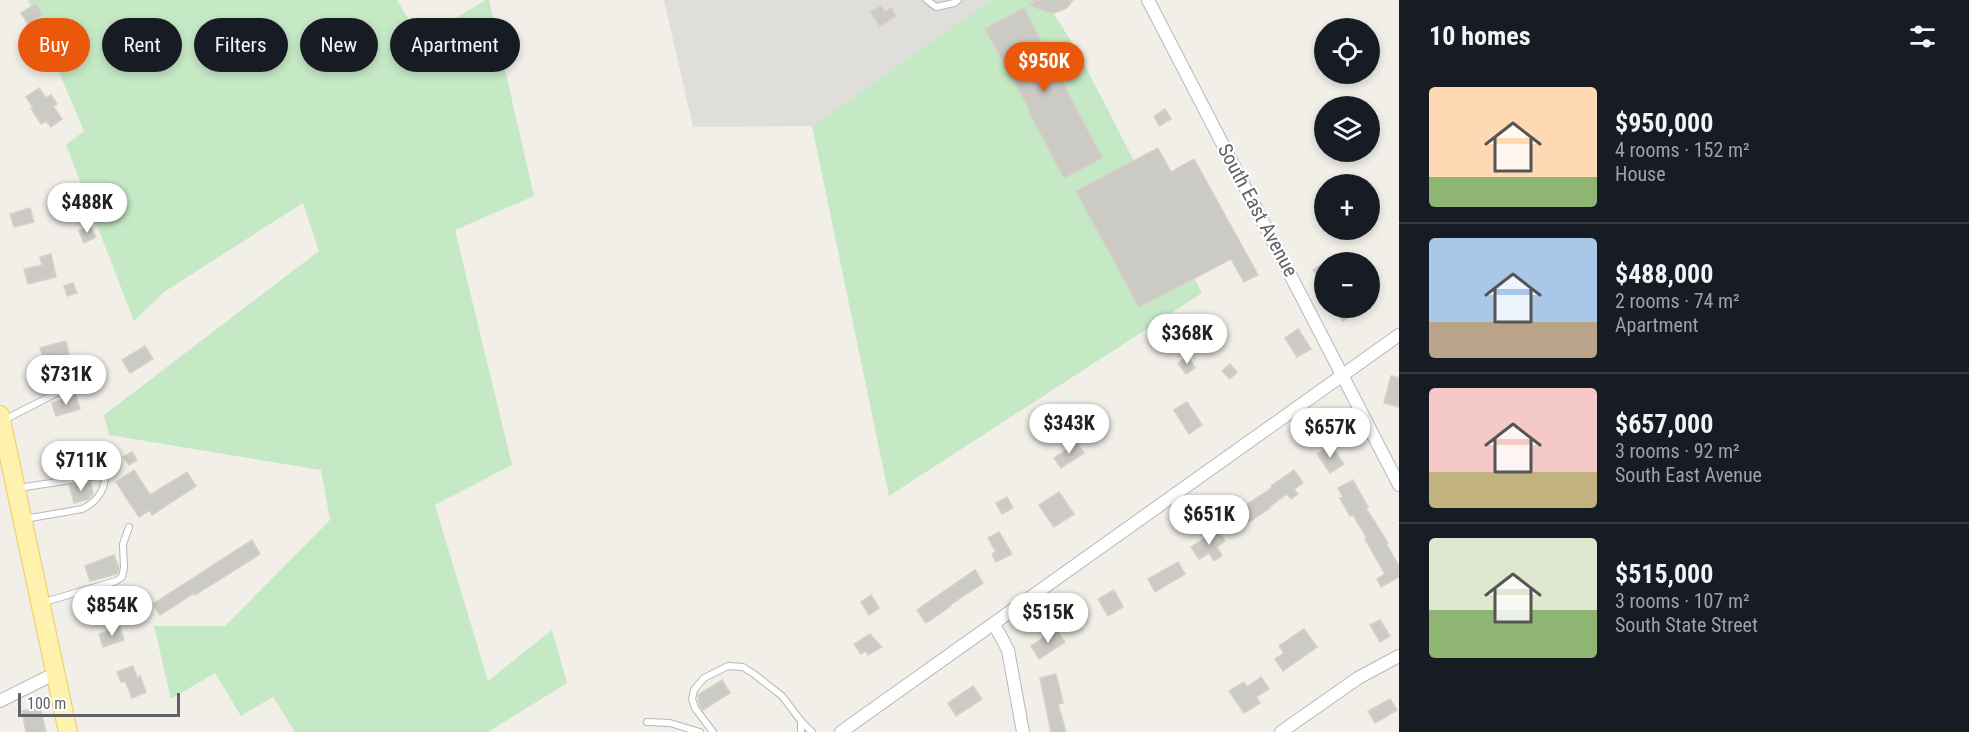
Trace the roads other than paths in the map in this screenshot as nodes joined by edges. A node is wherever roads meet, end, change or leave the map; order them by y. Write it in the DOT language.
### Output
graph roads {
  1 [pos="927,0"];
  2 [pos="958,0"];
  3 [pos="1148,0"];
  4 [pos="1399,335"];
  5 [pos="1343,375"];
  6 [pos="84,379"];
  7 [pos="1,419"];
  8 [pos="1399,485"];
  9 [pos="16,489"];
  10 [pos="22,519"];
  11 [pos="129,527"];
  12 [pos="40,603"];
  13 [pos="994,624"];
  14 [pos="1399,656"];
  15 [pos="56,673"];
  16 [pos="0,701"];
  17 [pos="647,722"];
  18 [pos="801,722"];
  19 [pos="68,732"];
  20 [pos="700,732"];
  21 [pos="713,732"];
  22 [pos="801,732"];
  23 [pos="812,732"];
  24 [pos="841,732"];
  25 [pos="1023,732"];
  26 [pos="1281,732"];
  1 -- 2 [label="lane"];
  3 -- 5 [label="street, South East Avenue"];
  4 -- 5 [label="street"];
  5 -- 8 [label="street, South East Avenue"];
  5 -- 13 [label="street"];
  6 -- 7 [label="lane"];
  7 -- 9 [label="main road"];
  9 -- 10 [label="main road"];
  9 -- 10 [label="lane"];
  10 -- 12 [label="main road"];
  11 -- 12 [label="lane"];
  12 -- 15 [label="main road"];
  13 -- 24 [label="street"];
  13 -- 25 [label="street"];
  14 -- 26 [label="street"];
  15 -- 16 [label="street"];
  15 -- 19 [label="main road"];
  17 -- 20 [label="lane"];
  18 -- 21 [label="lane"];
  18 -- 22 [label="lane"];
  18 -- 23 [label="lane"];
}
